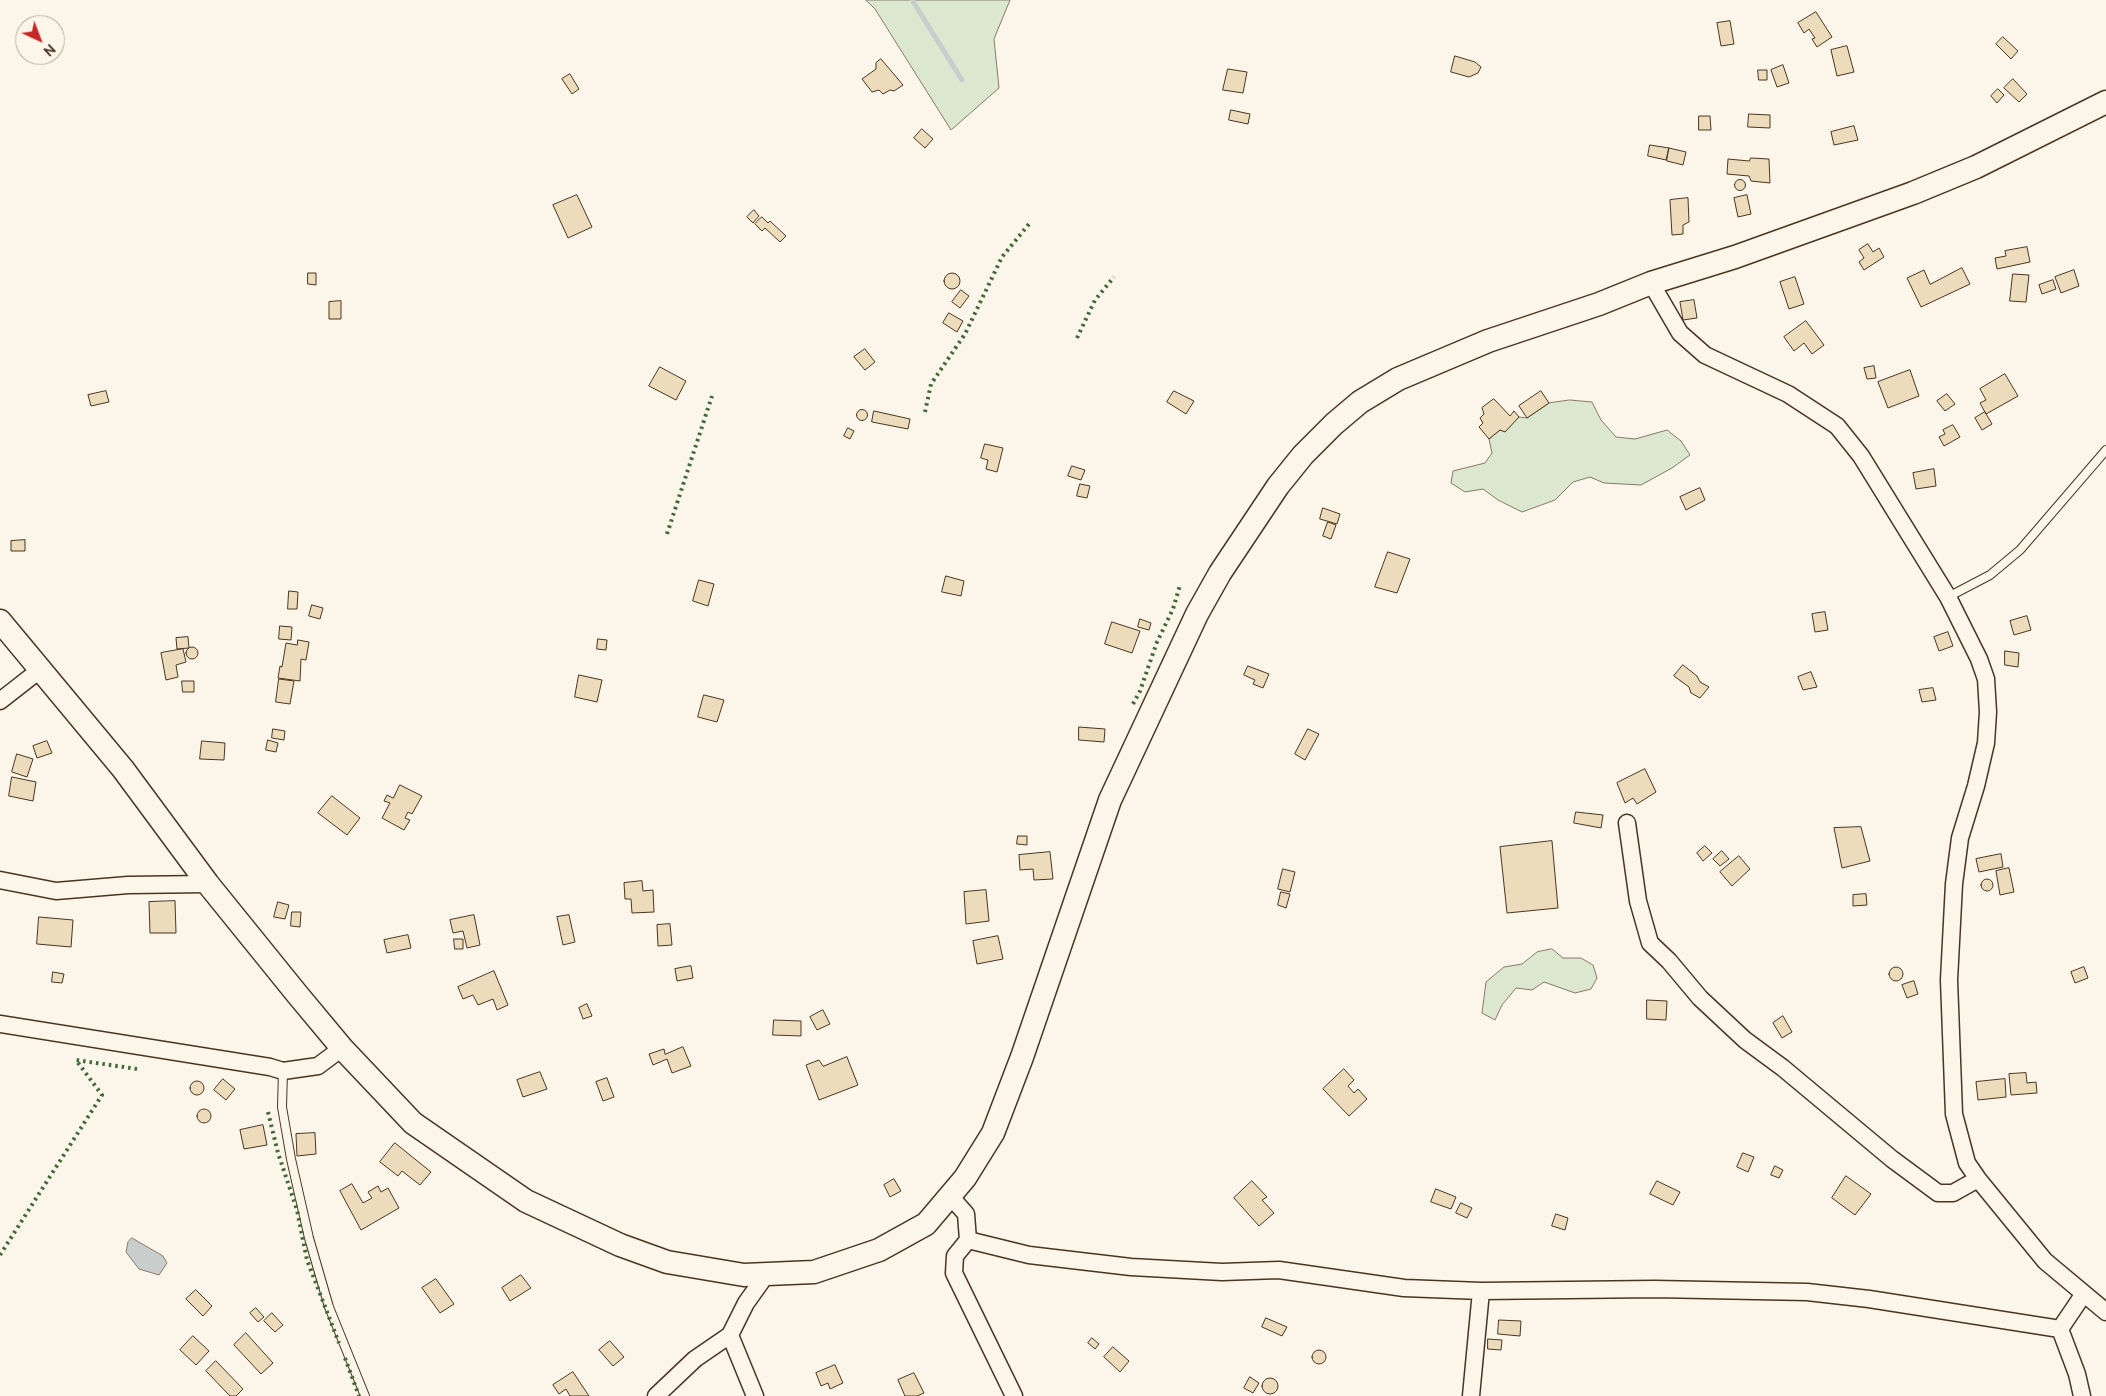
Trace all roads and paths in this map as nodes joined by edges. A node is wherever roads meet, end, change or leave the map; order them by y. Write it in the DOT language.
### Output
graph roads {
  1 [pos="2106,102"];
  2 [pos="1651,284"];
  3 [pos="2106,450"];
  4 [pos="1948,597"];
  5 [pos="0,621"];
  6 [pos="41,669"];
  7 [pos="0,701"];
  8 [pos="1627,823"];
  9 [pos="0,880"];
  10 [pos="208,884"];
  11 [pos="0,1024"];
  12 [pos="342,1048"];
  13 [pos="283,1072"];
  14 [pos="1978,1179"];
  15 [pos="951,1197"];
  16 [pos="968,1240"];
  17 [pos="766,1275"];
  18 [pos="1481,1291"];
  19 [pos="2083,1295"];
  20 [pos="2106,1312"];
  21 [pos="2060,1329"];
  22 [pos="730,1335"];
  23 [pos="365,1396"];
  24 [pos="656,1396"];
  25 [pos="755,1396"];
  26 [pos="1014,1396"];
  27 [pos="1471,1396"];
  28 [pos="2082,1396"];
  1 -- 2 [label="main road"];
  2 -- 4 [label="street"];
  2 -- 15 [label="main road"];
  3 -- 4 [label="lane"];
  4 -- 14 [label="street"];
  5 -- 6 [label="main road"];
  6 -- 7 [label="street"];
  6 -- 10 [label="main road"];
  8 -- 14 [label="street"];
  9 -- 10 [label="street"];
  10 -- 12 [label="main road"];
  11 -- 13 [label="street"];
  12 -- 13 [label="street"];
  12 -- 17 [label="main road"];
  13 -- 23 [label="lane"];
  14 -- 19 [label="street"];
  15 -- 16 [label="street"];
  15 -- 17 [label="main road"];
  16 -- 18 [label="street"];
  16 -- 26 [label="street"];
  17 -- 22 [label="street"];
  18 -- 21 [label="street"];
  18 -- 27 [label="street"];
  19 -- 20 [label="street"];
  19 -- 21 [label="street"];
  21 -- 28 [label="street"];
  22 -- 24 [label="street"];
  22 -- 25 [label="street"];
}
